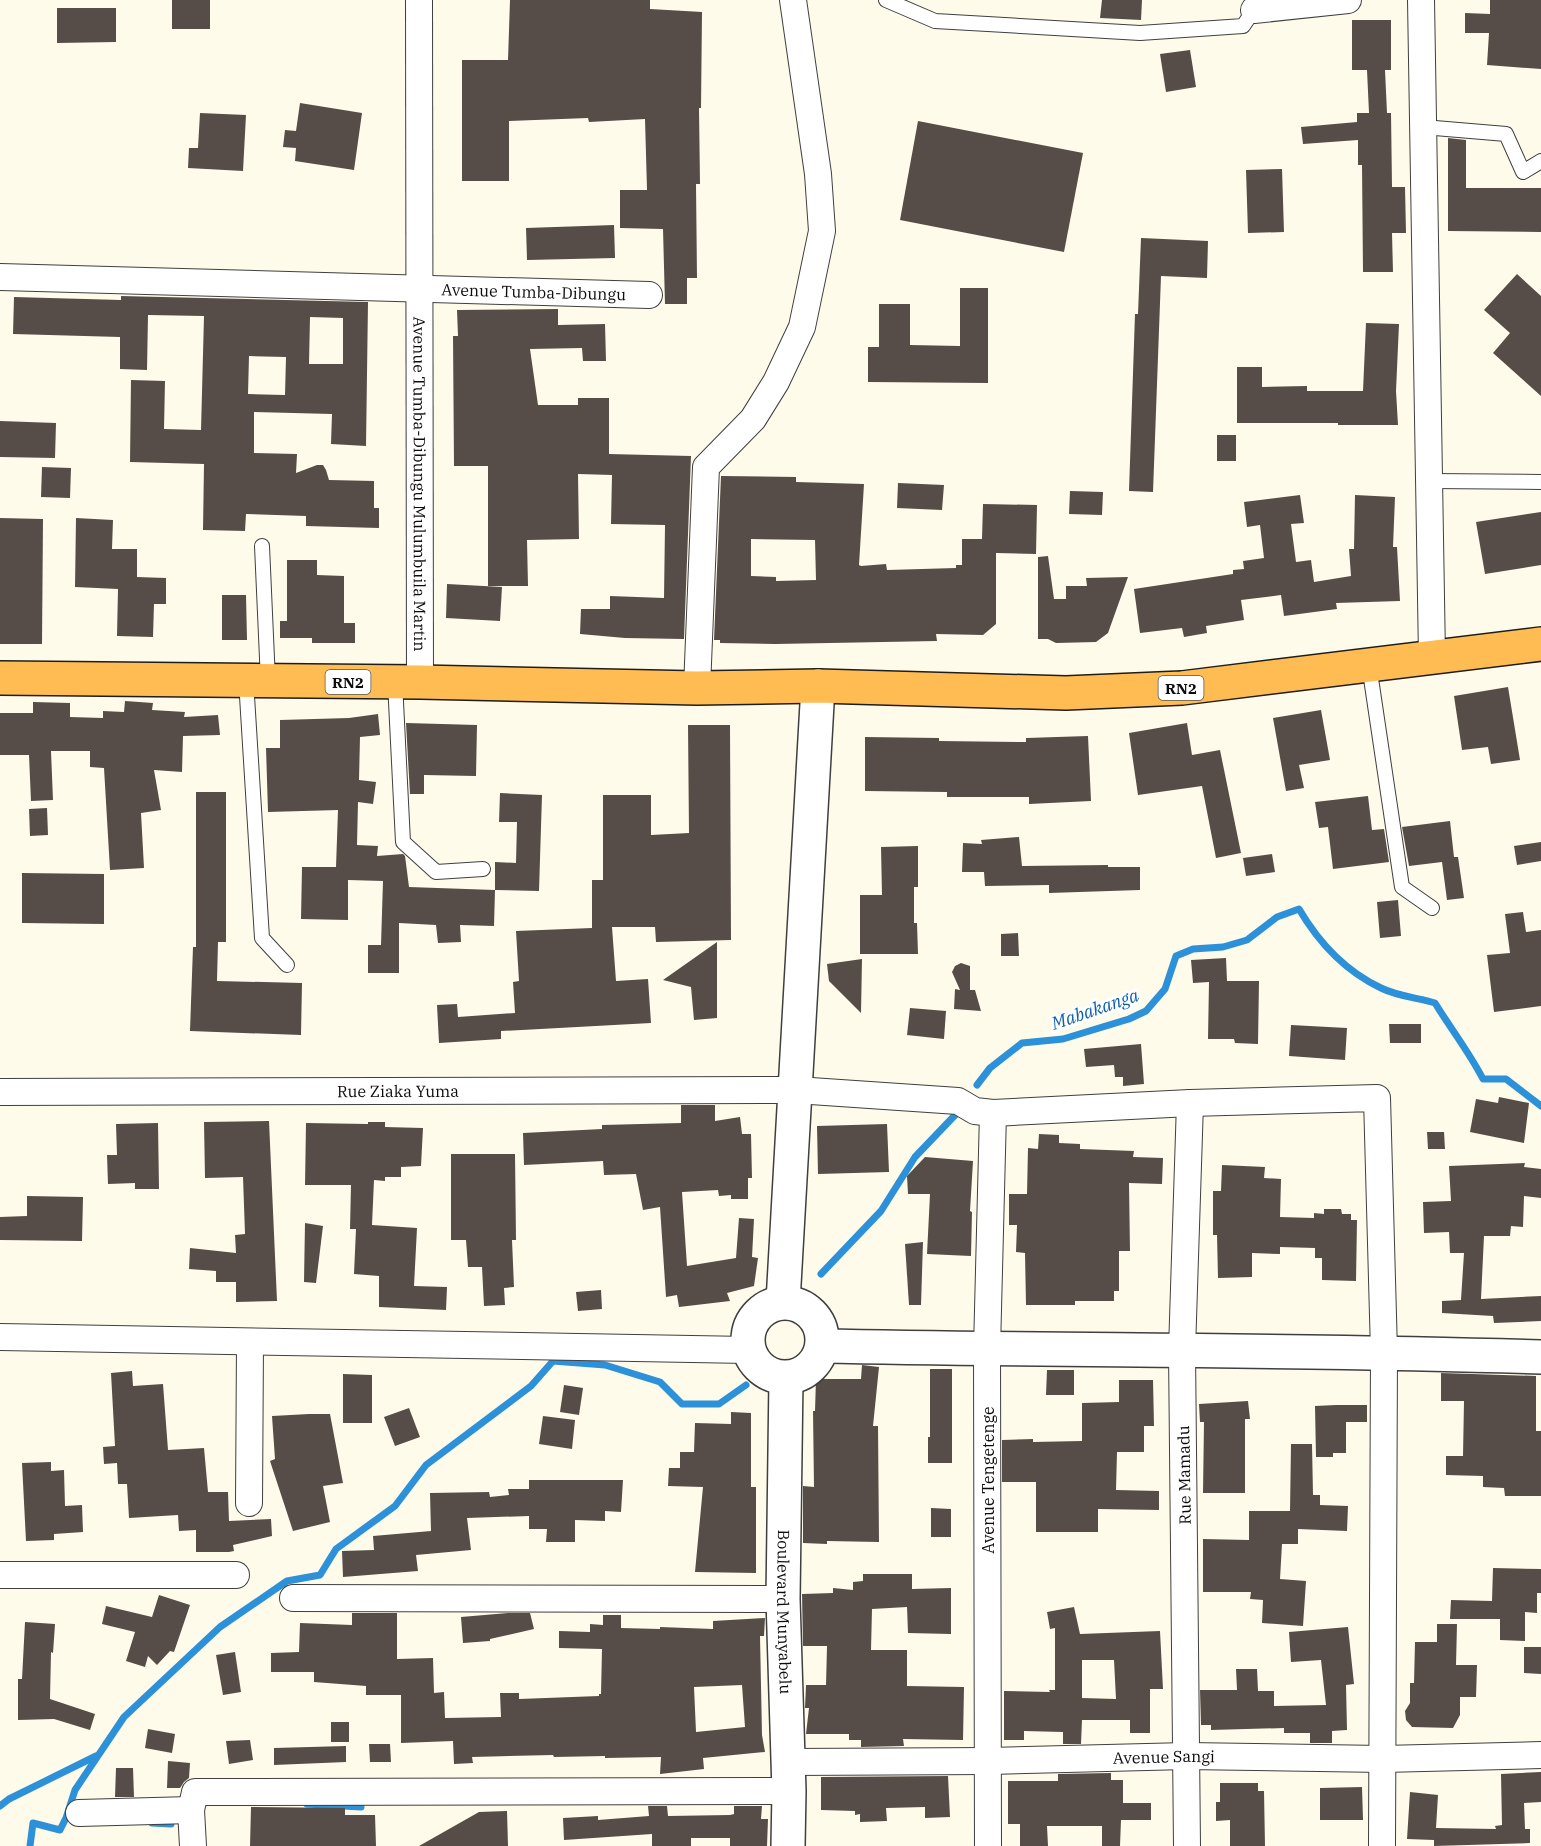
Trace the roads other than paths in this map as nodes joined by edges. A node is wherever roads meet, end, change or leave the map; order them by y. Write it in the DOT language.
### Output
graph roads {
  1 [pos="419,0"];
  2 [pos="793,0"];
  3 [pos="886,0"];
  4 [pos="1348,0"];
  5 [pos="1421,0"];
  6 [pos="1254,10"];
  7 [pos="1423,127"];
  8 [pos="1541,161"];
  9 [pos="0,276"];
  10 [pos="418,287"];
  11 [pos="649,295"];
  12 [pos="1430,481"];
  13 [pos="1541,482"];
  14 [pos="262,546"];
  15 [pos="1541,644"];
  16 [pos="1432,657"];
  17 [pos="1369,665"];
  18 [pos="0,678"];
  19 [pos="257,681"];
  20 [pos="408,682"];
  21 [pos="818,686"];
  22 [pos="697,688"];
  23 [pos="483,869"];
  24 [pos="1432,908"];
  25 [pos="287,965"];
  26 [pos="796,1090"];
  27 [pos="0,1092"];
  28 [pos="1190,1103"];
  29 [pos="976,1108"];
  30 [pos="783,1302"];
  31 [pos="0,1337"];
  32 [pos="250,1343"];
  33 [pos="822,1346"];
  34 [pos="987,1349"];
  35 [pos="748,1350"];
  36 [pos="1182,1350"];
  37 [pos="1384,1352"];
  38 [pos="1541,1357"];
  39 [pos="786,1378"];
  40 [pos="249,1503"];
  41 [pos="0,1575"];
  42 [pos="236,1575"];
  43 [pos="293,1598"];
  44 [pos="783,1599"];
  45 [pos="1541,1755"];
  46 [pos="1187,1756"];
  47 [pos="1383,1759"];
  48 [pos="988,1761"];
  49 [pos="788,1776"];
  50 [pos="191,1810"];
  51 [pos="80,1813"];
  52 [pos="193,1846"];
  53 [pos="788,1846"];
  54 [pos="988,1846"];
  55 [pos="1187,1846"];
  56 [pos="1382,1846"];
  1 -- 10 [label="street, Avenue Tumba-Dibungu Mulumbuila Martin"];
  2 -- 22 [label="street"];
  3 -- 6 [label="lane"];
  4 -- 6 [label="street"];
  5 -- 7 [label="street"];
  7 -- 8 [label="lane"];
  7 -- 12 [label="street"];
  9 -- 10 [label="street, Avenue Tumba-Dibungu"];
  10 -- 11 [label="street, Avenue Tumba-Dibungu"];
  10 -- 20 [label="street, Avenue Tumba-Dibungu Mulumbuila Martin"];
  12 -- 13 [label="lane"];
  12 -- 16 [label="street"];
  14 -- 19 [label="lane"];
  15 -- 16 [label="highway, RN2"];
  16 -- 17 [label="highway, RN2"];
  17 -- 21 [label="highway, RN2"];
  17 -- 24 [label="lane"];
  18 -- 19 [label="highway, RN2"];
  19 -- 20 [label="highway, RN2"];
  19 -- 25 [label="lane"];
  20 -- 22 [label="highway, RN2"];
  20 -- 23 [label="lane"];
  21 -- 22 [label="highway, RN2"];
  21 -- 26 [label="street"];
  26 -- 27 [label="street, Rue Ziaka Yuma"];
  26 -- 29 [label="street, Rue Ziaka Yuma"];
  26 -- 30 [label="street"];
  28 -- 29 [label="street, Rue Ziaka Yuma"];
  28 -- 36 [label="street, Rue Mamadu"];
  28 -- 37 [label="street, Rue Ziaka Yuma"];
  29 -- 34 [label="street, Avenue Tengetenge"];
  30 -- 33 [label="street"];
  30 -- 35 [label="street"];
  31 -- 32 [label="street"];
  32 -- 35 [label="street"];
  32 -- 40 [label="street"];
  33 -- 34 [label="street"];
  33 -- 39 [label="street"];
  34 -- 36 [label="street"];
  34 -- 48 [label="street, Avenue Tengetenge"];
  35 -- 39 [label="street"];
  36 -- 37 [label="street"];
  36 -- 46 [label="street, Rue Mamadu"];
  37 -- 38 [label="street"];
  37 -- 47 [label="street"];
  39 -- 44 [label="street, Boulevard Munyabelu"];
  41 -- 42 [label="street"];
  43 -- 44 [label="street"];
  44 -- 49 [label="street, Boulevard Munyabelu"];
  45 -- 47 [label="street, Avenue Sangi"];
  46 -- 47 [label="street, Avenue Sangi"];
  46 -- 48 [label="street, Avenue Sangi"];
  46 -- 55 [label="street, Rue Mamadu"];
  47 -- 56 [label="street"];
  48 -- 49 [label="street, Avenue Sangi"];
  48 -- 54 [label="street, Avenue Tengetenge"];
  49 -- 50 [label="street, Avenue Sangi"];
  49 -- 53 [label="street, Boulevard Munyabelu"];
  50 -- 51 [label="street"];
  50 -- 52 [label="street"];
}
